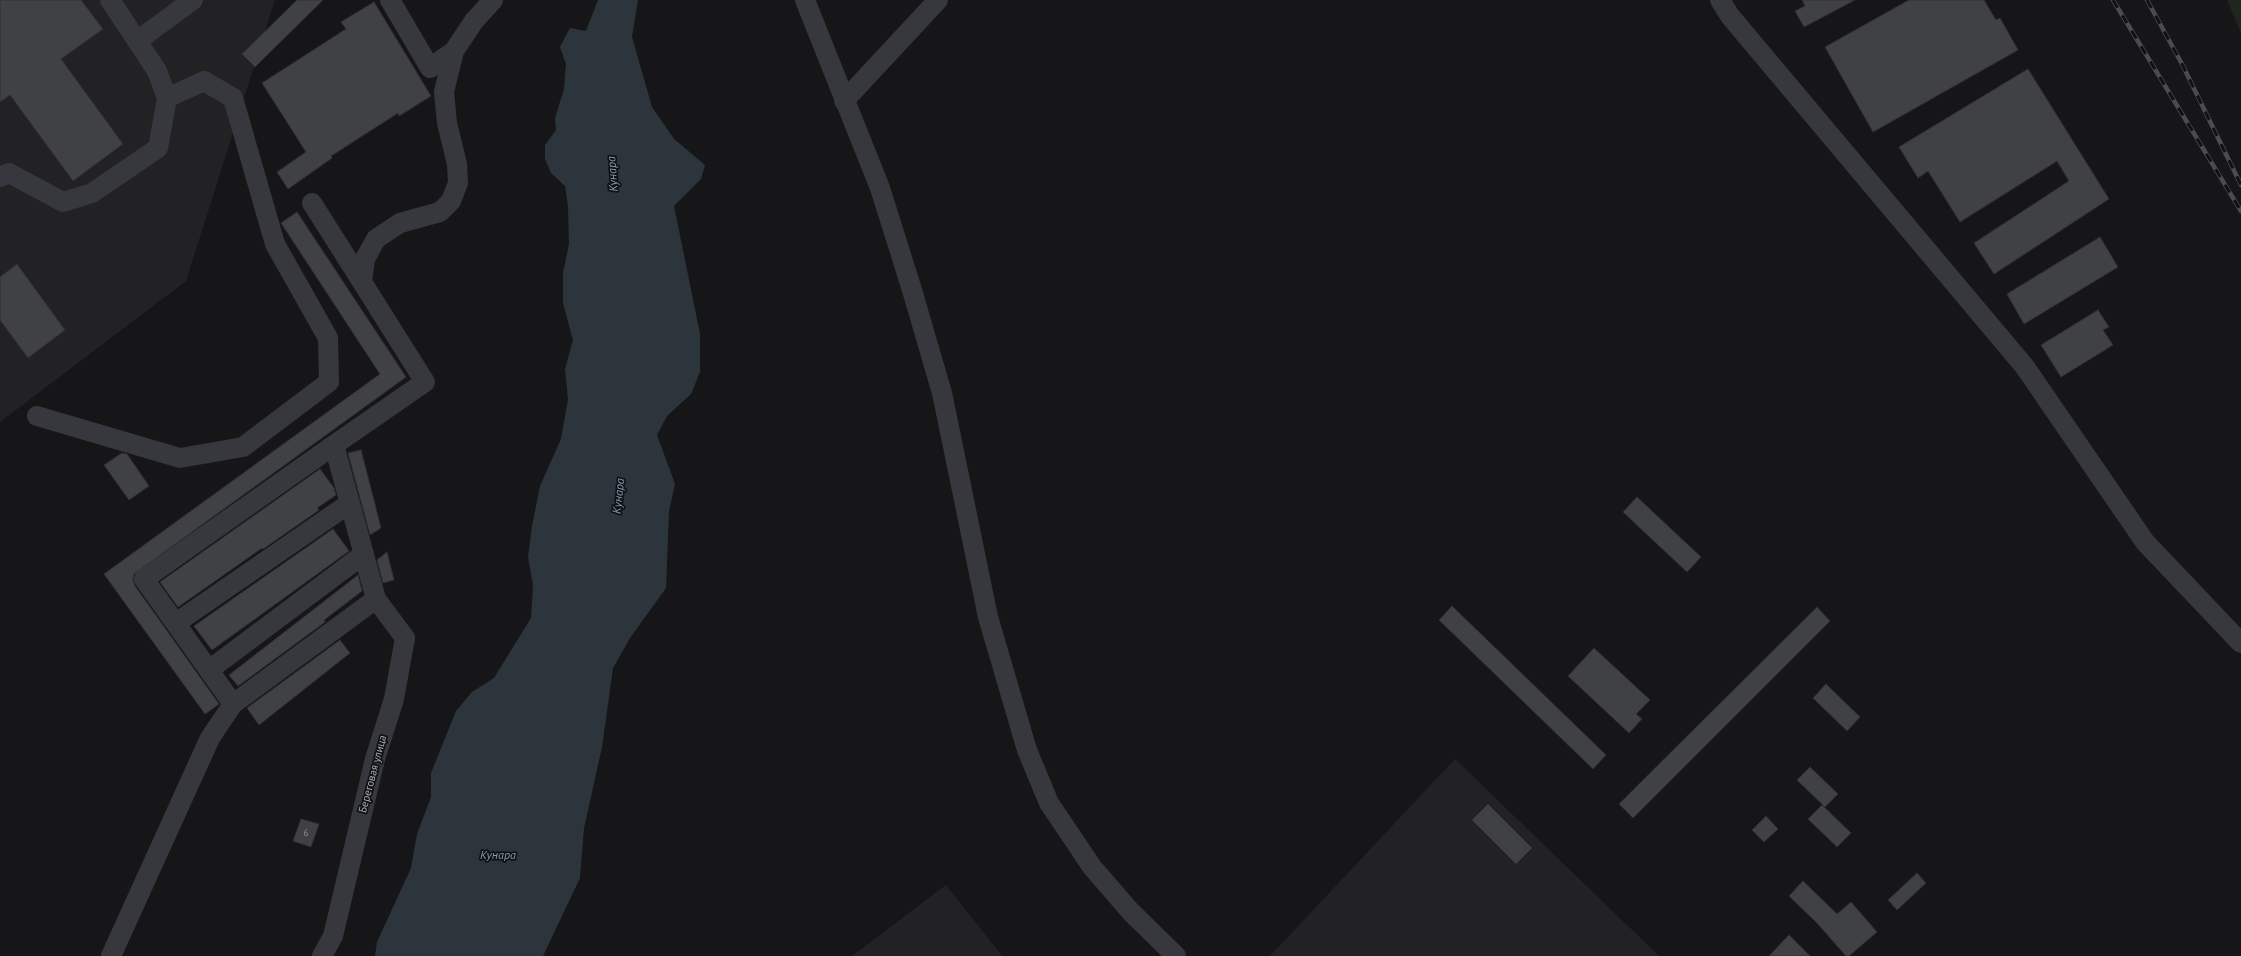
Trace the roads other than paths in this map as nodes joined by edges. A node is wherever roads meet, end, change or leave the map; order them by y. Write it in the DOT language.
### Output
graph roads {
  1 [pos="110,0"];
  2 [pos="193,0"];
  3 [pos="390,0"];
  4 [pos="493,0"];
  5 [pos="805,0"];
  6 [pos="938,0"];
  7 [pos="1720,0"];
  8 [pos="137,41"];
  9 [pos="454,51"];
  10 [pos="167,98"];
  11 [pos="844,101"];
  12 [pos="0,177"];
  13 [pos="312,203"];
  14 [pos="362,282"];
  15 [pos="37,416"];
  16 [pos="334,445"];
  17 [pos="350,503"];
  18 [pos="364,554"];
  19 [pos="376,599"];
  20 [pos="176,623"];
  21 [pos="2241,643"];
  22 [pos="209,670"];
  23 [pos="233,704"];
  24 [pos="112,956"];
  25 [pos="322,956"];
  26 [pos="1176,956"];
  1 -- 8 [label="street"];
  2 -- 8 [label="street"];
  3 -- 9 [label="street"];
  4 -- 9 [label="street"];
  5 -- 11 [label="street"];
  6 -- 11 [label="street"];
  7 -- 21 [label="street"];
  8 -- 10 [label="street"];
  9 -- 14 [label="street"];
  10 -- 12 [label="street"];
  10 -- 15 [label="street"];
  11 -- 26 [label="street"];
  13 -- 14 [label="street"];
  14 -- 16 [label="street"];
  16 -- 17 [label="street"];
  16 -- 20 [label="street"];
  17 -- 18 [label="street"];
  17 -- 20 [label="street"];
  18 -- 19 [label="street"];
  18 -- 22 [label="street"];
  19 -- 23 [label="street"];
  19 -- 25 [label="street, Береговая улица"];
  20 -- 22 [label="street"];
  22 -- 23 [label="street"];
  23 -- 24 [label="street"];
}
